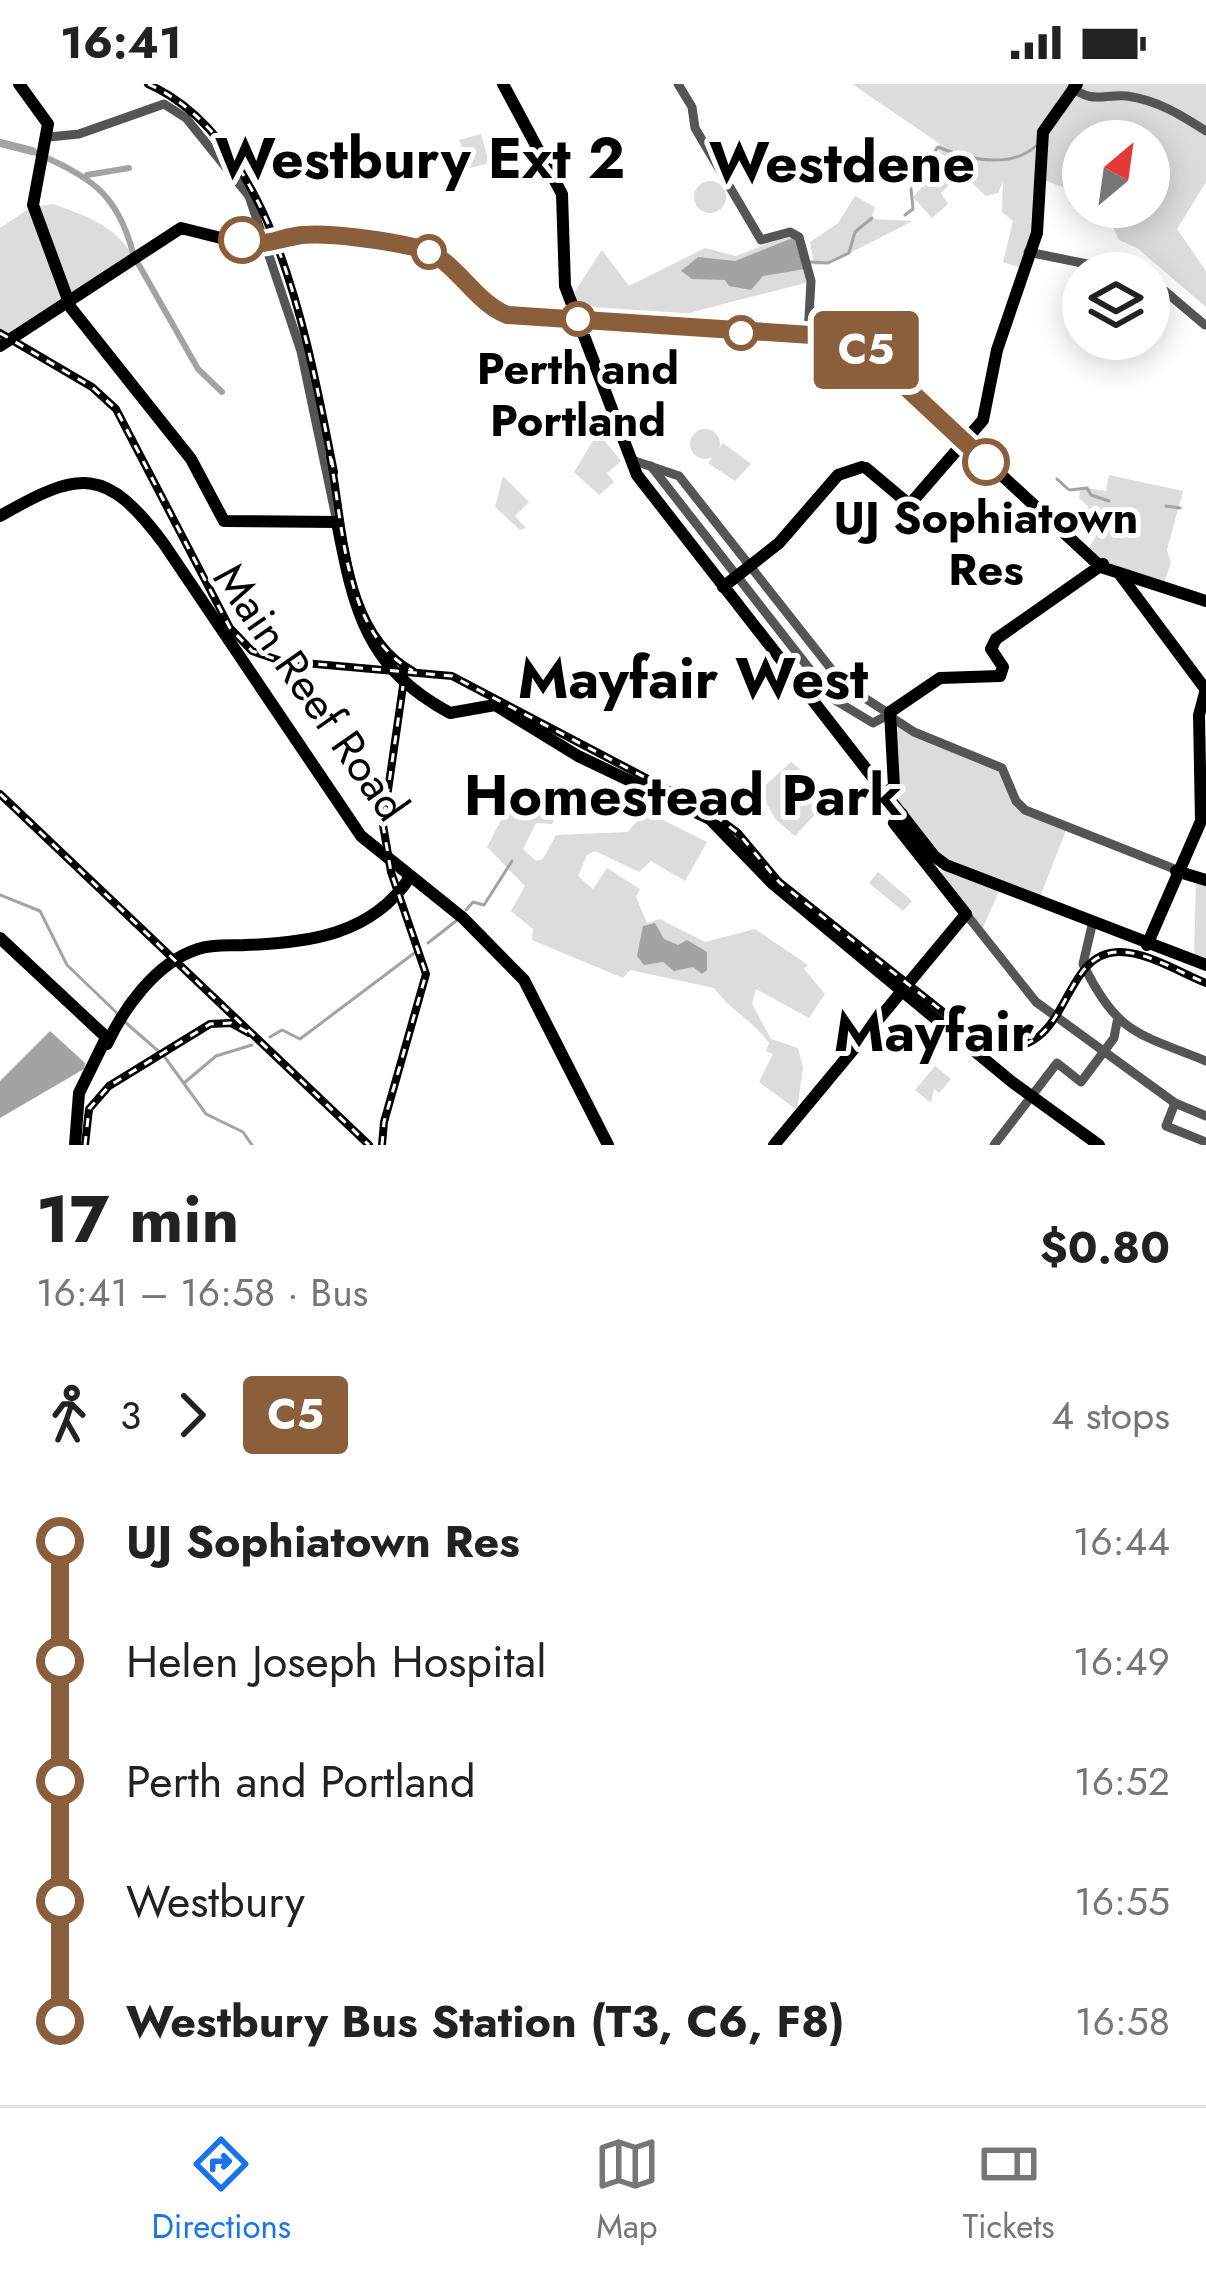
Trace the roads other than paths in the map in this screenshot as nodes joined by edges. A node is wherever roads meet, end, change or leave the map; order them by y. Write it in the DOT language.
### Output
graph roads {
  1 [pos="502,84"];
  2 [pos="678,84"];
  3 [pos="1075,88"];
  4 [pos="24,89"];
  5 [pos="1206,130"];
  6 [pos="49,137"];
  7 [pos="270,245"];
  8 [pos="1028,253"];
  9 [pos="1062,260"];
  10 [pos="1170,296"];
  11 [pos="68,300"];
  12 [pos="497,313"];
  13 [pos="578,320"];
  14 [pos="1205,325"];
  15 [pos="808,333"];
  16 [pos="847,337"];
  17 [pos="6,340"];
  18 [pos="973,430"];
  19 [pos="638,464"];
  20 [pos="0,518"];
  21 [pos="337,522"];
  22 [pos="161,543"];
  23 [pos="1102,564"];
  24 [pos="750,566"];
  25 [pos="1126,575"];
  26 [pos="737,576"];
  27 [pos="723,587"];
  28 [pos="1206,599"];
  29 [pos="216,624"];
  30 [pos="254,681"];
  31 [pos="1204,693"];
  32 [pos="890,715"];
  33 [pos="1204,773"];
  34 [pos="883,793"];
  35 [pos="330,795"];
  36 [pos="901,814"];
  37 [pos="1184,873"];
  38 [pos="401,880"];
  39 [pos="966,914"];
  40 [pos="1094,927"];
  41 [pos="0,940"];
  42 [pos="1147,941"];
  43 [pos="1206,965"];
  44 [pos="511,969"];
  45 [pos="904,988"];
  46 [pos="121,1018"];
  47 [pos="1117,1022"];
  48 [pos="93,1023"];
  49 [pos="107,1040"];
  50 [pos="1106,1048"];
  51 [pos="559,1055"];
  52 [pos="578,1060"];
  53 [pos="95,1061"];
  54 [pos="1206,1061"];
  55 [pos="573,1080"];
  56 [pos="1033,1094"];
  57 [pos="1175,1103"];
  58 [pos="1206,1116"];
  59 [pos="995,1139"];
  60 [pos="773,1142"];
  61 [pos="1206,1142"];
  62 [pos="76,1145"];
  63 [pos="606,1145"];
  64 [pos="1100,1145"];
  1 -- 13 [label="main road"];
  2 -- 15 [label="street"];
  3 -- 5 [label="street"];
  3 -- 8 [label="main road"];
  4 -- 6 [label="main road"];
  6 -- 7 [label="street"];
  6 -- 11 [label="main road"];
  7 -- 11 [label="main road"];
  7 -- 11 [label="main road"];
  7 -- 12 [label="main road"];
  7 -- 12 [label="main road"];
  7 -- 21 [label="street"];
  8 -- 9 [label="street"];
  8 -- 18 [label="main road"];
  10 -- 14 [label="street"];
  11 -- 17 [label="main road"];
  11 -- 21 [label="main road"];
  12 -- 13 [label="main road"];
  13 -- 15 [label="main road"];
  13 -- 19 [label="main road"];
  13 -- 19 [label="main road"];
  15 -- 16 [label="main road"];
  16 -- 18 [label="main road"];
  16 -- 18 [label="main road"];
  18 -- 23 [label="main road"];
  18 -- 23 [label="main road"];
  18 -- 24 [label="main road"];
  19 -- 24 [label="street"];
  19 -- 26 [label="street"];
  19 -- 27 [label="main road"];
  20 -- 22 [label="main road, Main Reef Road"];
  21 -- 45 [label="main road"];
  22 -- 29 [label="main road, Main Reef Road"];
  22 -- 29 [label="main road, Main Reef Road"];
  23 -- 25 [label="main road"];
  23 -- 32 [label="main road"];
  24 -- 26 [label="main road"];
  24 -- 32 [label="street"];
  25 -- 28 [label="main road"];
  25 -- 28 [label="main road"];
  25 -- 31 [label="main road"];
  26 -- 27 [label="main road"];
  26 -- 32 [label="street"];
  27 -- 34 [label="main road"];
  29 -- 30 [label="main road, Main Reef Road"];
  30 -- 35 [label="main road, Main Reef Road"];
  30 -- 35 [label="main road, Main Reef Road"];
  31 -- 33 [label="main road"];
  32 -- 34 [label="main road"];
  32 -- 37 [label="street"];
  33 -- 37 [label="main road"];
  34 -- 36 [label="main road"];
  35 -- 38 [label="main road, Main Reef Road"];
  36 -- 39 [label="main road"];
  36 -- 40 [label="main road"];
  37 -- 42 [label="main road"];
  38 -- 44 [label="main road, Main Reef Road"];
  38 -- 46 [label="main road"];
  38 -- 46 [label="main road"];
  39 -- 45 [label="main road"];
  39 -- 50 [label="street"];
  40 -- 42 [label="main road"];
  40 -- 47 [label="street"];
  41 -- 48 [label="main road"];
  42 -- 43 [label="main road"];
  44 -- 51 [label="main road, Main Reef Road"];
  44 -- 55 [label="main road, Main Reef Road"];
  45 -- 56 [label="main road"];
  45 -- 60 [label="main road"];
  46 -- 48 [label="main road"];
  46 -- 49 [label="main road"];
  47 -- 50 [label="street"];
  47 -- 54 [label="street"];
  48 -- 49 [label="main road"];
  48 -- 53 [label="main road"];
  49 -- 53 [label="main road"];
  49 -- 62 [label="main road"];
  50 -- 56 [label="street"];
  50 -- 57 [label="street"];
  51 -- 55 [label="main road, Main Reef Road"];
  51 -- 55 [label="main road"];
  52 -- 55 [label="main road"];
  53 -- 62 [label="main road"];
  55 -- 63 [label="main road, Main Reef Road"];
  56 -- 59 [label="street"];
  56 -- 64 [label="main road"];
  57 -- 58 [label="street"];
  57 -- 61 [label="street"];
}
